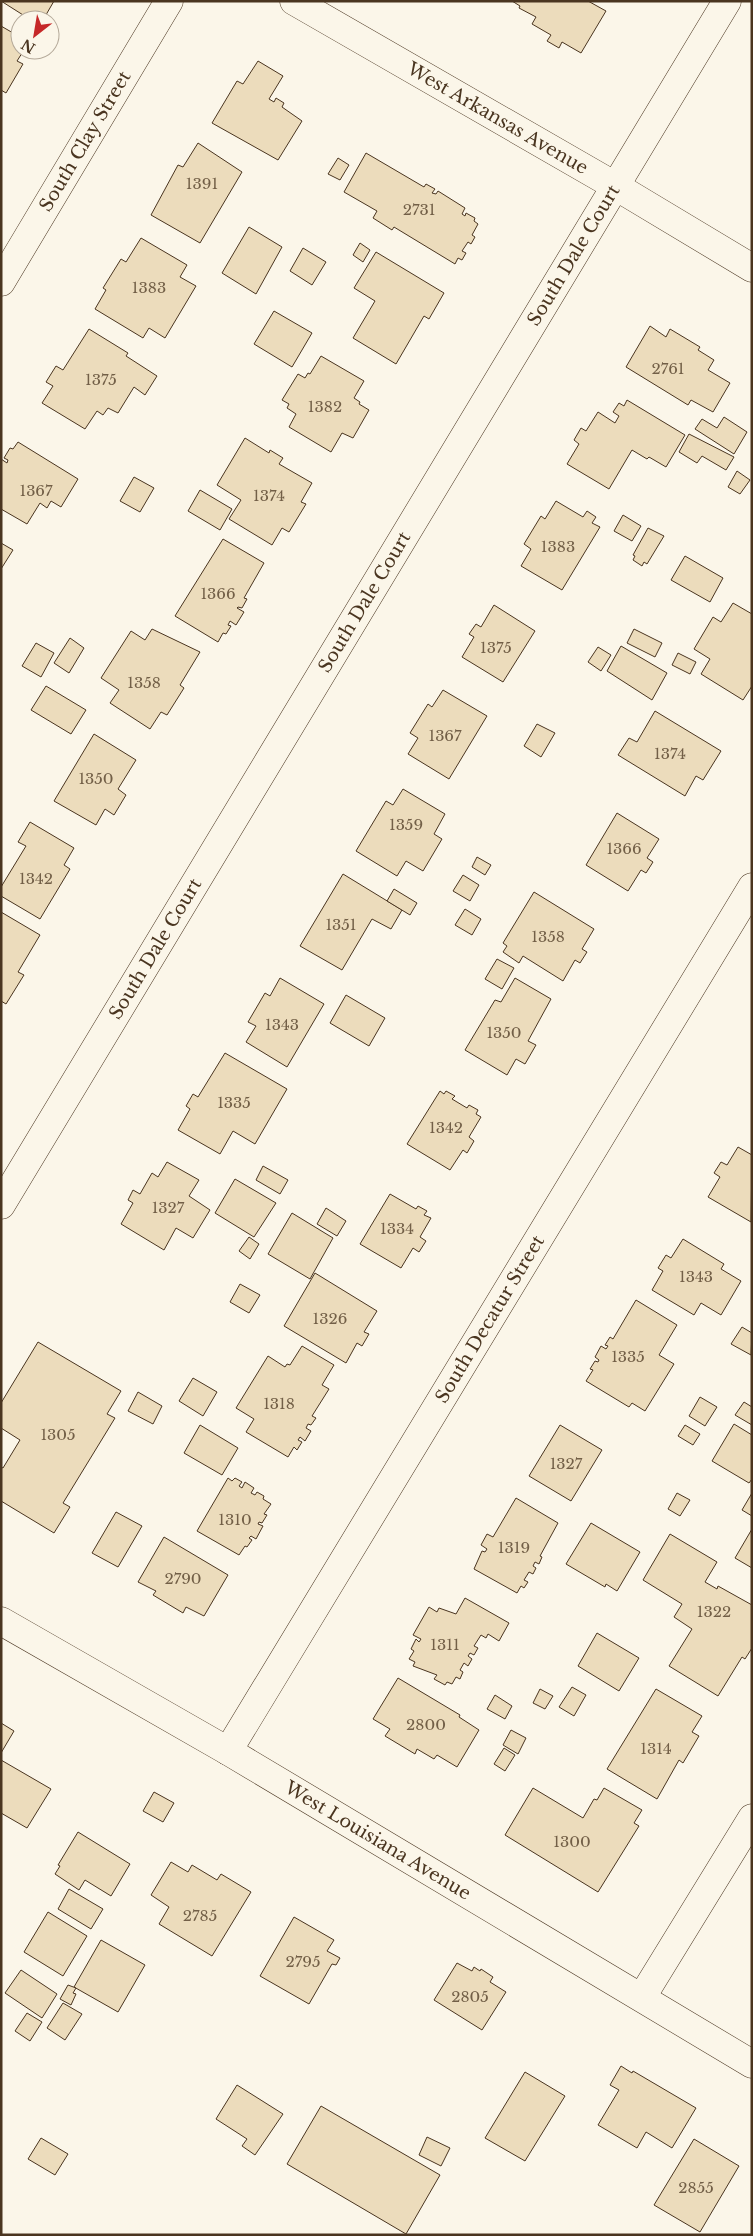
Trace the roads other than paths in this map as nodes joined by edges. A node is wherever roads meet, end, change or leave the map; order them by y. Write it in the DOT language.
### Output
graph roads {
  1 [pos="169,1"];
  2 [pos="294,1"];
  3 [pos="727,1"];
  4 [pos="617,187"];
  5 [pos="752,268"];
  6 [pos="1,282"];
  7 [pos="752,887"];
  8 [pos="1,1205"];
  9 [pos="1,1621"];
  10 [pos="228,1751"];
  11 [pos="752,1818"];
  12 [pos="642,1997"];
  13 [pos="752,2064"];
  1 -- 6 [label="street, South Clay Street"];
  2 -- 4 [label="street, West Arkansas Avenue"];
  3 -- 4 [label="street, South Dale Court"];
  4 -- 5 [label="street, West Arkansas Avenue"];
  4 -- 8 [label="street, South Dale Court"];
  7 -- 10 [label="street, South Decatur Street"];
  9 -- 10 [label="street, West Louisiana Avenue"];
  10 -- 12 [label="street, West Louisiana Avenue"];
  11 -- 12 [label="street"];
  12 -- 13 [label="street, West Louisiana Avenue"];
}
